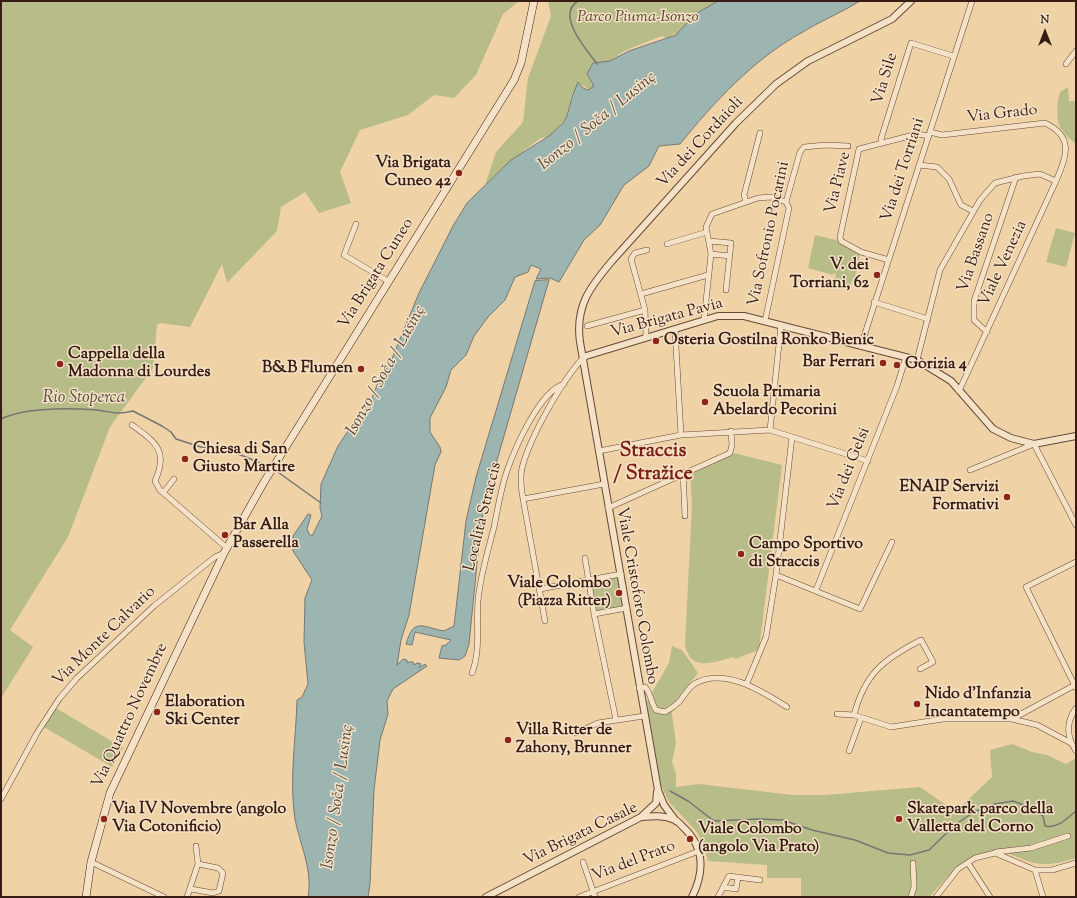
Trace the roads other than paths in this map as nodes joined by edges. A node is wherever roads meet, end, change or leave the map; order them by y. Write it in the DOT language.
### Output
graph roads {
  1 [pos="534,1"];
  2 [pos="911,1"];
  3 [pos="972,1"];
  4 [pos="1076,51"];
  5 [pos="953,56"];
  6 [pos="1066,64"];
  7 [pos="760,133"];
  8 [pos="929,134"];
  9 [pos="882,143"];
  10 [pos="848,146"];
  11 [pos="1067,146"];
  12 [pos="800,152"];
  13 [pos="919,165"];
  14 [pos="1016,178"];
  15 [pos="1056,181"];
  16 [pos="746,202"];
  17 [pos="786,202"];
  18 [pos="973,212"];
  19 [pos="356,224"];
  20 [pos="707,232"];
  21 [pos="709,241"];
  22 [pos="667,244"];
  23 [pos="646,250"];
  24 [pos="711,254"];
  25 [pos="730,256"];
  26 [pos="890,260"];
  27 [pos="708,275"];
  28 [pos="388,281"];
  29 [pos="726,290"];
  30 [pos="641,294"];
  31 [pos="874,302"];
  32 [pos="645,310"];
  33 [pos="928,319"];
  34 [pos="704,320"];
  35 [pos="765,321"];
  36 [pos="781,325"];
  37 [pos="587,326"];
  38 [pos="675,329"];
  39 [pos="987,332"];
  40 [pos="646,337"];
  41 [pos="861,346"];
  42 [pos="906,357"];
  43 [pos="583,358"];
  44 [pos="917,360"];
  45 [pos="564,384"];
  46 [pos="959,391"];
  47 [pos="132,425"];
  48 [pos="770,430"];
  49 [pos="731,432"];
  50 [pos="680,435"];
  51 [pos="1076,436"];
  52 [pos="792,437"];
  53 [pos="1034,444"];
  54 [pos="599,451"];
  55 [pos="868,461"];
  56 [pos="970,470"];
  57 [pos="683,472"];
  58 [pos="174,479"];
  59 [pos="604,484"];
  60 [pos="163,493"];
  61 [pos="523,499"];
  62 [pos="608,508"];
  63 [pos="686,516"];
  64 [pos="1076,525"];
  65 [pos="892,542"];
  66 [pos="226,551"];
  67 [pos="585,558"];
  68 [pos="1076,562"];
  69 [pos="621,574"];
  70 [pos="776,575"];
  71 [pos="589,580"];
  72 [pos="540,589"];
  73 [pos="816,590"];
  74 [pos="627,608"];
  75 [pos="594,614"];
  76 [pos="545,622"];
  77 [pos="920,669"];
  78 [pos="472,673"];
  79 [pos="747,683"];
  80 [pos="1075,687"];
  81 [pos="639,688"];
  82 [pos="787,707"];
  83 [pos="1076,708"];
  84 [pos="836,714"];
  85 [pos="644,716"];
  86 [pos="854,716"];
  87 [pos="861,718"];
  88 [pos="616,720"];
  89 [pos="1012,720"];
  90 [pos="576,733"];
  91 [pos="1071,743"];
  92 [pos="849,751"];
  93 [pos="1076,751"];
  94 [pos="658,790"];
  95 [pos="1,799"];
  96 [pos="641,817"];
  97 [pos="676,820"];
  98 [pos="1068,836"];
  99 [pos="196,846"];
  100 [pos="699,851"];
  101 [pos="995,853"];
  102 [pos="91,862"];
  103 [pos="582,862"];
  104 [pos="914,863"];
  105 [pos="968,863"];
  106 [pos="1076,863"];
  107 [pos="198,864"];
  108 [pos="1035,870"];
  109 [pos="738,877"];
  110 [pos="760,880"];
  111 [pos="723,887"];
  112 [pos="191,889"];
  113 [pos="594,894"];
  114 [pos="86,897"];
  115 [pos="164,897"];
  116 [pos="187,897"];
  117 [pos="486,897"];
  118 [pos="579,897"];
  119 [pos="692,897"];
  120 [pos="718,897"];
  121 [pos="911,897"];
  122 [pos="936,897"];
  123 [pos="990,897"];
  124 [pos="1043,897"];
  1 -- 28 [label="main road, Via Brigata Cuneo"];
  2 -- 43 [label="street, Via dei Cordaioli"];
  3 -- 5 [label="street, Via dei Torriani"];
  4 -- 6 [label="street"];
  5 -- 8 [label="street, Via dei Torriani"];
  5 -- 9 [label="street, Via Sile"];
  7 -- 16 [label="street"];
  8 -- 9 [label="street, Via Piave"];
  8 -- 11 [label="street, Via Grado"];
  8 -- 13 [label="street, Via dei Torriani"];
  9 -- 26 [label="street, Via Piave"];
  10 -- 12 [label="street, Via Piave"];
  11 -- 15 [label="street, Viale Venezia"];
  12 -- 17 [label="street, Via Sofronio Pocarini"];
  13 -- 18 [label="street"];
  13 -- 26 [label="street, Via dei Torriani"];
  14 -- 15 [label="street"];
  14 -- 18 [label="street"];
  14 -- 39 [label="street, Via Bassano"];
  15 -- 39 [label="street, Viale Venezia"];
  16 -- 17 [label="street"];
  16 -- 20 [label="street"];
  17 -- 35 [label="street, Via Sofronio Pocarini"];
  18 -- 33 [label="street"];
  19 -- 28 [label="street"];
  20 -- 21 [label="street"];
  20 -- 22 [label="street"];
  21 -- 24 [label="street"];
  21 -- 25 [label="street"];
  23 -- 30 [label="street"];
  24 -- 25 [label="street"];
  24 -- 27 [label="street"];
  25 -- 29 [label="street"];
  26 -- 31 [label="street, Via dei Torriani"];
  27 -- 30 [label="street"];
  27 -- 34 [label="street"];
  28 -- 66 [label="main road, Via Brigata Cuneo"];
  30 -- 32 [label="street"];
  31 -- 33 [label="street"];
  31 -- 41 [label="street, Via dei Torriani"];
  32 -- 37 [label="street"];
  32 -- 40 [label="street"];
  33 -- 44 [label="street"];
  34 -- 35 [label="street, Via Brigata Pavia"];
  34 -- 38 [label="street, Via Brigata Pavia"];
  35 -- 36 [label="street, Via Brigata Pavia"];
  36 -- 41 [label="street, Via Brigata Pavia"];
  36 -- 48 [label="street"];
  38 -- 40 [label="street, Via Brigata Pavia"];
  38 -- 50 [label="street"];
  39 -- 46 [label="street, Viale Venezia"];
  40 -- 43 [label="street, Via Brigata Pavia"];
  41 -- 42 [label="street, Via Brigata Pavia"];
  42 -- 44 [label="street, Via Brigata Pavia"];
  42 -- 55 [label="street, Via dei Gelsi"];
  43 -- 45 [label="street, Via Brigata Pavia"];
  43 -- 54 [label="street, Viale Cristoforo Colombo"];
  44 -- 46 [label="street, Via Brigata Pavia"];
  45 -- 61 [label="street, Via Brigata Pavia"];
  45 -- 78 [label="street, Località Straccis"];
  46 -- 53 [label="street, Via Brigata Pavia"];
  47 -- 60 [label="street"];
  48 -- 49 [label="street"];
  48 -- 52 [label="street"];
  49 -- 50 [label="street"];
  49 -- 57 [label="street"];
  50 -- 54 [label="street"];
  51 -- 53 [label="street, Via Brigata Pavia"];
  52 -- 55 [label="street"];
  52 -- 70 [label="street"];
  53 -- 56 [label="street"];
  53 -- 64 [label="street"];
  54 -- 59 [label="street, Viale Cristoforo Colombo"];
  55 -- 73 [label="street, Via dei Gelsi"];
  57 -- 62 [label="street"];
  57 -- 63 [label="street"];
  58 -- 60 [label="street"];
  59 -- 61 [label="street"];
  59 -- 62 [label="street, Viale Cristoforo Colombo"];
  60 -- 66 [label="street"];
  61 -- 72 [label="street, Via Brigata Pavia"];
  62 -- 69 [label="street, Viale Cristoforo Colombo"];
  65 -- 73 [label="street"];
  66 -- 95 [label="street, Via Monte Calvario"];
  66 -- 102 [label="main road, Via Quattro Novembre"];
  67 -- 71 [label="street"];
  68 -- 80 [label="street"];
  69 -- 71 [label="street"];
  69 -- 74 [label="street, Viale Cristoforo Colombo"];
  70 -- 73 [label="street"];
  70 -- 79 [label="street"];
  71 -- 72 [label="street"];
  71 -- 75 [label="street"];
  72 -- 76 [label="street, Via Brigata Pavia"];
  74 -- 75 [label="street"];
  74 -- 81 [label="street, Viale Cristoforo Colombo"];
  75 -- 88 [label="street"];
  77 -- 86 [label="street"];
  79 -- 81 [label="street"];
  79 -- 82 [label="street"];
  80 -- 89 [label="street"];
  81 -- 85 [label="street, Viale Cristoforo Colombo"];
  83 -- 91 [label="street"];
  84 -- 86 [label="street"];
  85 -- 88 [label="street"];
  85 -- 94 [label="street, Viale Cristoforo Colombo"];
  86 -- 87 [label="street"];
  87 -- 89 [label="street"];
  87 -- 92 [label="street"];
  88 -- 90 [label="street"];
  89 -- 91 [label="street"];
  91 -- 93 [label="street"];
  94 -- 96 [label="street"];
  94 -- 97 [label="street, Viale Cristoforo Colombo"];
  96 -- 97 [label="street, Via Brigata Casale"];
  96 -- 117 [label="street, Via Brigata Casale"];
  97 -- 100 [label="street"];
  98 -- 101 [label="street"];
  99 -- 107 [label="street"];
  100 -- 113 [label="street, Via del Prato"];
  100 -- 119 [label="street"];
  101 -- 105 [label="street"];
  101 -- 108 [label="street"];
  102 -- 114 [label="main road, Via Quattro Novembre"];
  102 -- 115 [label="street"];
  103 -- 113 [label="street"];
  104 -- 121 [label="street"];
  105 -- 122 [label="street"];
  105 -- 123 [label="street"];
  106 -- 108 [label="street"];
  107 -- 112 [label="street"];
  107 -- 112 [label="street"];
  108 -- 124 [label="street"];
  109 -- 110 [label="street"];
  109 -- 111 [label="street"];
  109 -- 111 [label="street"];
  111 -- 120 [label="street"];
  112 -- 116 [label="street"];
  113 -- 118 [label="street, Via del Prato"];
}
